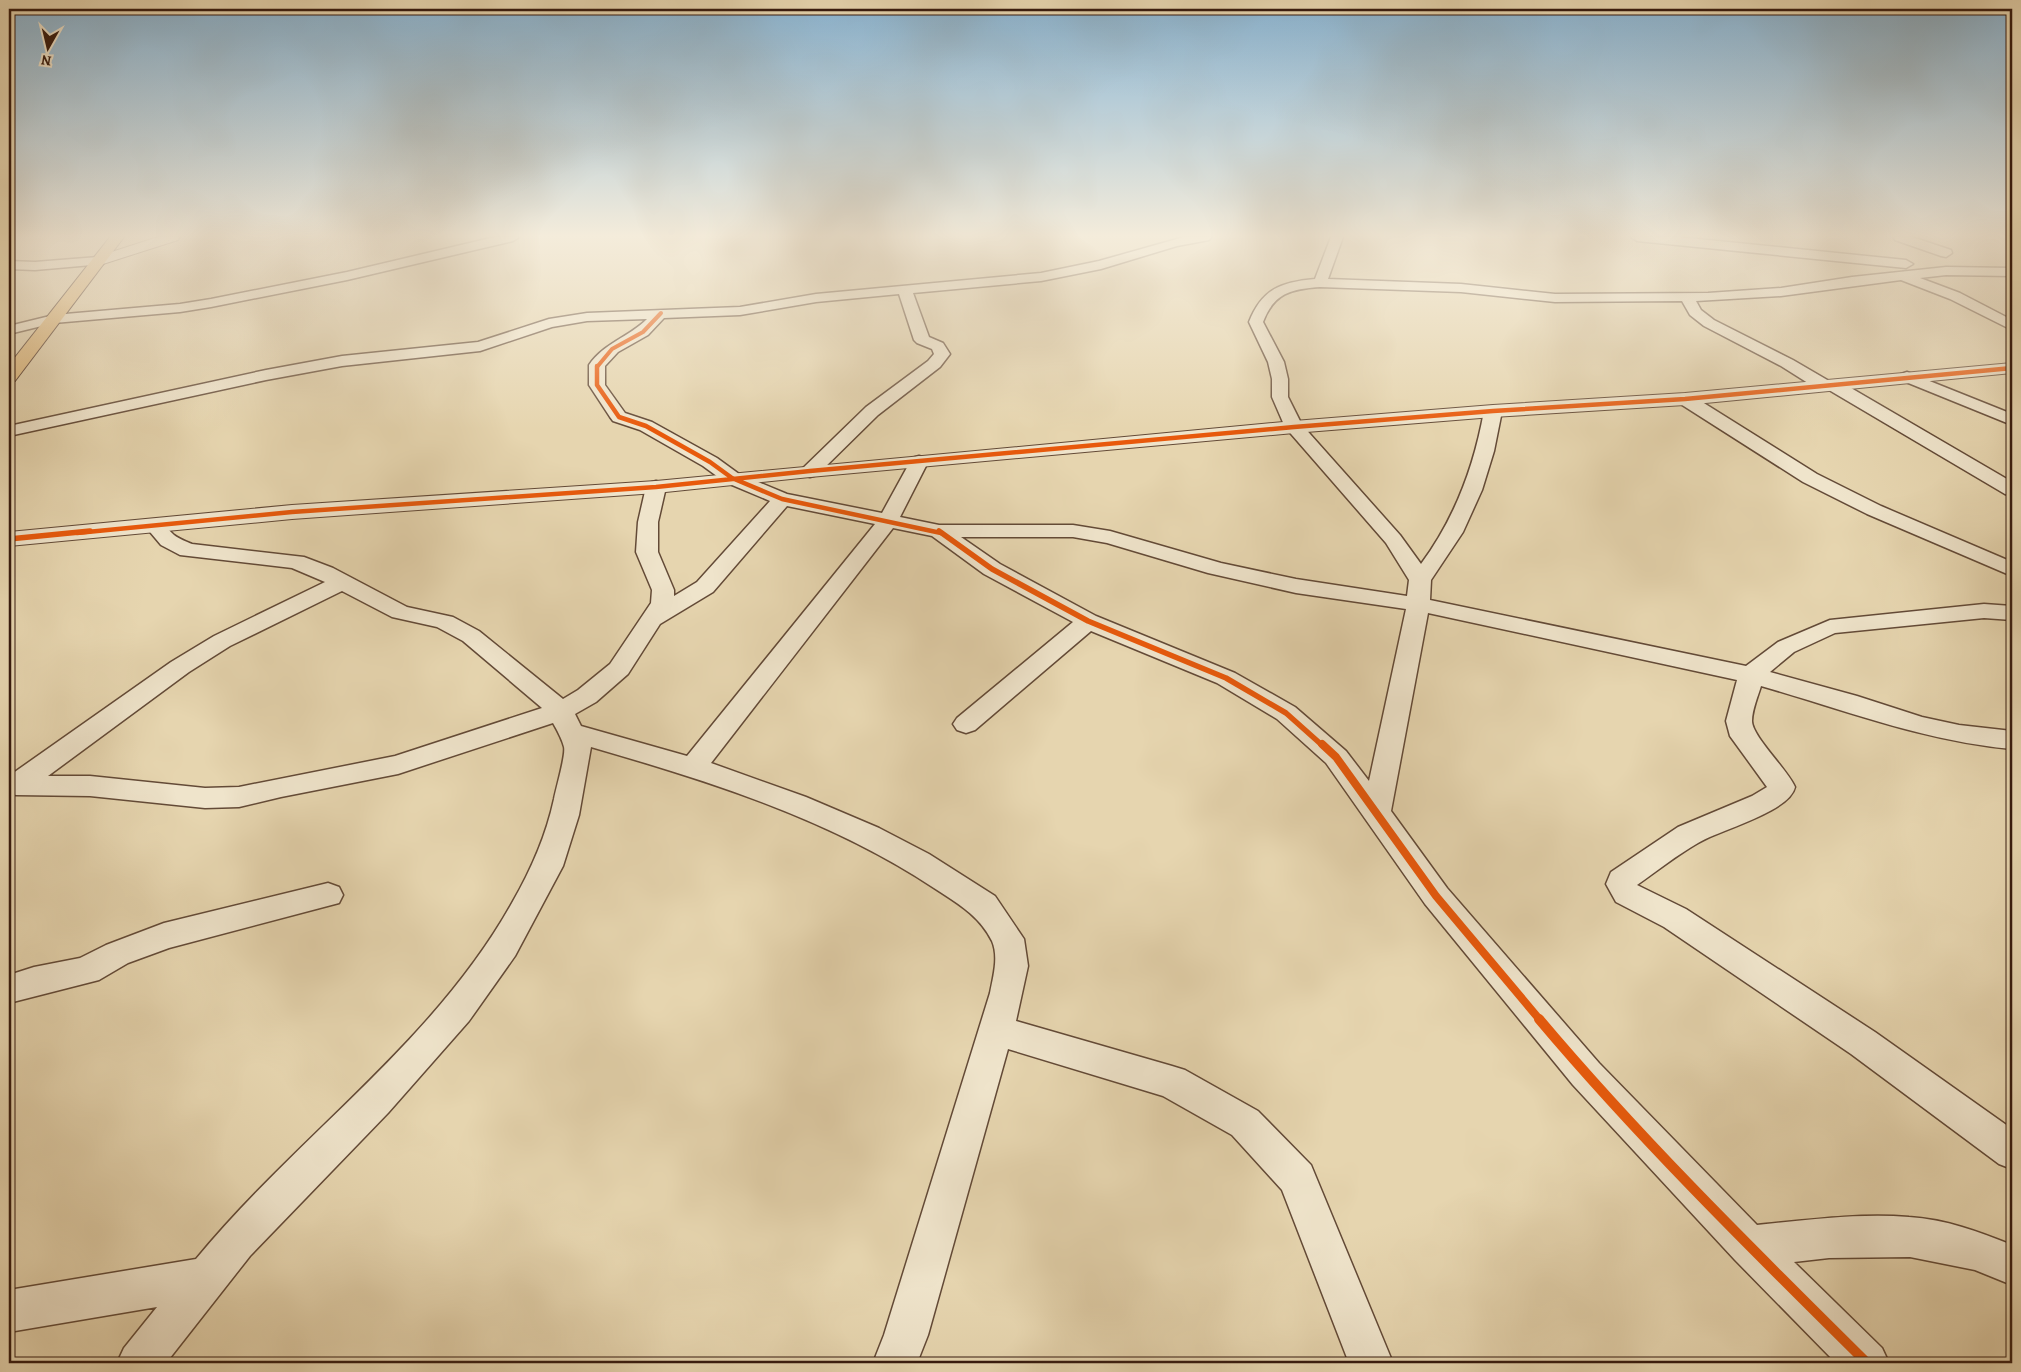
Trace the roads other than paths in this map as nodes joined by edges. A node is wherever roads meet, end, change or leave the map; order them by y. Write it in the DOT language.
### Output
graph roads {
  1 [pos="68,301"];
  2 [pos="221,301"];
  3 [pos="798,301"];
  4 [pos="908,301"];
  5 [pos="1268,301"];
  6 [pos="1689,301"];
  7 [pos="1965,301"];
  8 [pos="661,313"];
  9 [pos="54,319"];
  10 [pos="2012,326"];
  11 [pos="9,330"];
  12 [pos="2012,368"];
  13 [pos="9,377"];
  14 [pos="1907,377"];
  15 [pos="1829,385"];
  16 [pos="1685,399"];
  17 [pos="1493,411"];
  18 [pos="2012,420"];
  19 [pos="1294,427"];
  20 [pos="9,431"];
  21 [pos="919,462"];
  22 [pos="810,471"];
  23 [pos="732,478"];
  24 [pos="656,487"];
  25 [pos="2012,490"];
  26 [pos="782,499"];
  27 [pos="887,522"];
  28 [pos="155,526"];
  29 [pos="939,531"];
  30 [pos="9,539"];
  31 [pos="2012,570"];
  32 [pos="343,582"];
  33 [pos="1419,592"];
  34 [pos="2012,613"];
  35 [pos="652,619"];
  36 [pos="1088,620"];
  37 [pos="1751,675"];
  38 [pos="566,721"];
  39 [pos="966,724"];
  40 [pos="2012,740"];
  41 [pos="694,767"];
  42 [pos="13,787"];
  43 [pos="1377,812"];
  44 [pos="328,895"];
  45 [pos="9,989"];
  46 [pos="996,1030"];
  47 [pos="2012,1151"];
  48 [pos="1749,1246"];
  49 [pos="2012,1265"];
  50 [pos="206,1278"];
  51 [pos="9,1311"];
  52 [pos="140,1363"];
  53 [pos="896,1363"];
  54 [pos="1371,1363"];
  55 [pos="1867,1363"];
  1 -- 9 [label="highway"];
  2 -- 9 [label="street"];
  3 -- 8 [label="street"];
  4 -- 22 [label="street"];
  5 -- 19 [label="street"];
  6 -- 15 [label="street"];
  7 -- 10 [label="street"];
  8 -- 20 [label="street"];
  8 -- 23 [label="street"];
  9 -- 11 [label="street"];
  9 -- 13 [label="highway"];
  12 -- 14 [label="street"];
  14 -- 15 [label="street"];
  14 -- 18 [label="street"];
  15 -- 16 [label="street"];
  15 -- 25 [label="street"];
  16 -- 17 [label="street"];
  16 -- 31 [label="street"];
  17 -- 19 [label="street"];
  17 -- 33 [label="street"];
  19 -- 21 [label="street"];
  19 -- 33 [label="street"];
  21 -- 22 [label="street"];
  21 -- 27 [label="street"];
  22 -- 23 [label="street"];
  23 -- 24 [label="street"];
  23 -- 26 [label="street"];
  24 -- 28 [label="street"];
  24 -- 35 [label="street"];
  26 -- 27 [label="street"];
  26 -- 35 [label="street"];
  27 -- 29 [label="street"];
  27 -- 41 [label="street"];
  28 -- 30 [label="street"];
  28 -- 32 [label="street"];
  29 -- 33 [label="street"];
  29 -- 36 [label="street"];
  32 -- 38 [label="street"];
  32 -- 42 [label="street"];
  33 -- 37 [label="street"];
  33 -- 43 [label="street"];
  34 -- 37 [label="street"];
  35 -- 38 [label="street"];
  36 -- 39 [label="street"];
  36 -- 43 [label="street"];
  37 -- 40 [label="street"];
  37 -- 47 [label="street"];
  38 -- 41 [label="street"];
  38 -- 42 [label="street"];
  38 -- 50 [label="street"];
  41 -- 46 [label="street"];
  43 -- 48 [label="street"];
  44 -- 45 [label="street"];
  46 -- 53 [label="street"];
  46 -- 54 [label="street"];
  48 -- 49 [label="street"];
  48 -- 55 [label="street"];
  50 -- 51 [label="street"];
  50 -- 52 [label="street"];
}
